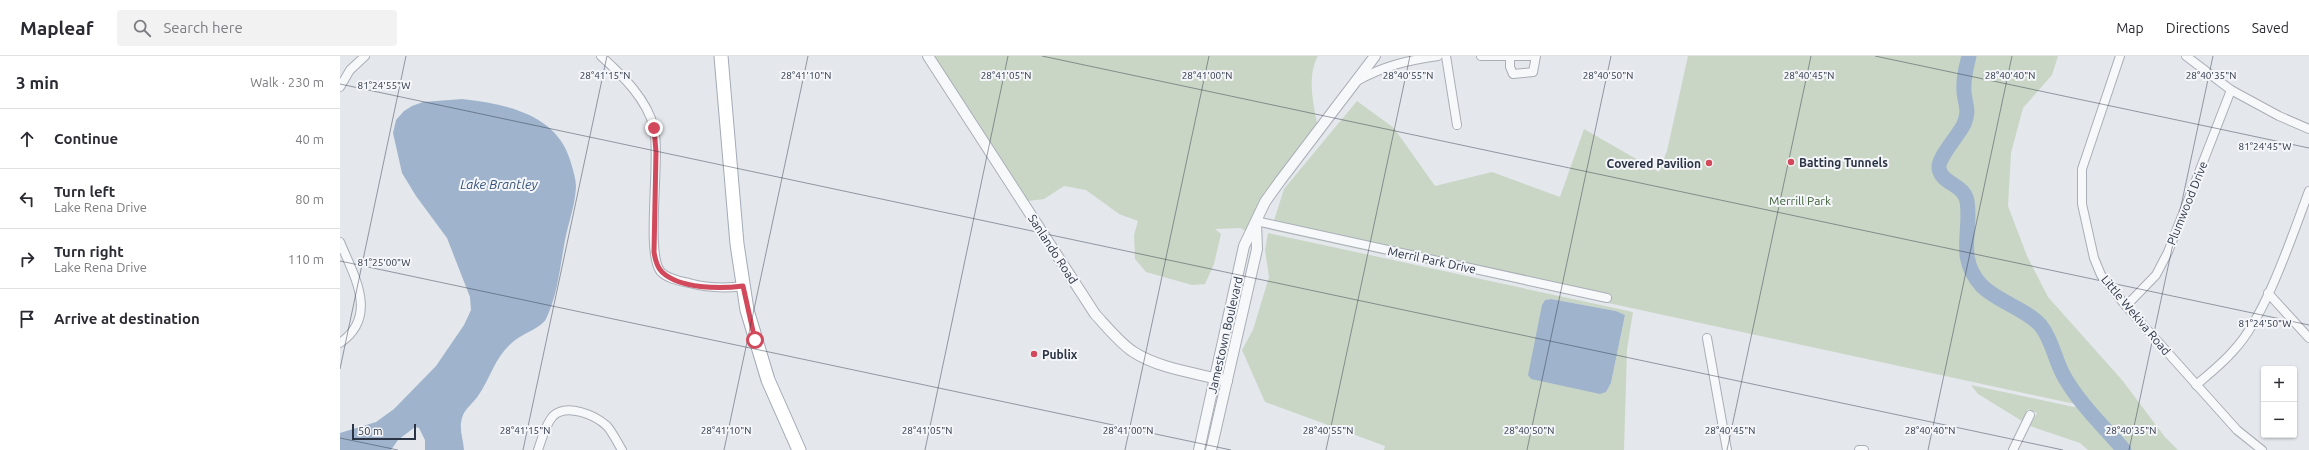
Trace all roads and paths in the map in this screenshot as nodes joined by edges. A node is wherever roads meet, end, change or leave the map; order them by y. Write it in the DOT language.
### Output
graph roads {
  1 [pos="365,56"];
  2 [pos="601,56"];
  3 [pos="721,56"];
  4 [pos="928,56"];
  5 [pos="1375,56"];
  6 [pos="1438,56"];
  7 [pos="1446,56"];
  8 [pos="1481,56"];
  9 [pos="1492,56"];
  10 [pos="1536,56"];
  11 [pos="2120,56"];
  12 [pos="2186,56"];
  13 [pos="1510,57"];
  14 [pos="1404,58"];
  15 [pos="1355,82"];
  16 [pos="340,87"];
  17 [pos="2231,90"];
  18 [pos="1457,125"];
  19 [pos="2309,129"];
  20 [pos="2309,191"];
  21 [pos="1256,221"];
  22 [pos="340,242"];
  23 [pos="743,286"];
  24 [pos="2268,293"];
  25 [pos="1607,298"];
  26 [pos="2126,306"];
  27 [pos="1707,338"];
  28 [pos="2309,338"];
  29 [pos="340,343"];
  30 [pos="1215,378"];
  31 [pos="1227,381"];
  32 [pos="2196,385"];
  33 [pos="2030,415"];
  34 [pos="538,450"];
  35 [pos="622,450"];
  36 [pos="799,450"];
  37 [pos="1199,450"];
  38 [pos="1211,450"];
  39 [pos="1728,450"];
  40 [pos="1859,450"];
  41 [pos="1864,450"];
  42 [pos="2013,450"];
  43 [pos="2262,450"];
  1 -- 16 [label="street"];
  2 -- 23 [label="street"];
  3 -- 23 [label="main road"];
  4 -- 30 [label="street, Sanlando Road"];
  5 -- 15 [label="street, Jamestown Boulevard"];
  6 -- 14 [label="street"];
  7 -- 18 [label="street"];
  8 -- 9 [label="street"];
  9 -- 13 [label="street"];
  10 -- 13 [label="street"];
  10 -- 13 [label="street"];
  11 -- 26 [label="street, Little Wekiva Road"];
  12 -- 17 [label="street"];
  14 -- 15 [label="street"];
  15 -- 21 [label="street, Jamestown Boulevard"];
  17 -- 19 [label="street"];
  17 -- 26 [label="street, Plumwood Drive"];
  20 -- 24 [label="street"];
  21 -- 25 [label="street, Merril Park Drive"];
  21 -- 30 [label="street, Jamestown Boulevard"];
  21 -- 31 [label="street, Jamestown Boulevard"];
  22 -- 29 [label="street"];
  23 -- 36 [label="main road"];
  24 -- 28 [label="street"];
  24 -- 32 [label="street"];
  26 -- 32 [label="street, Little Wekiva Road"];
  27 -- 39 [label="street"];
  30 -- 31 [label="street, Sanlando Road"];
  30 -- 37 [label="street, Jamestown Boulevard"];
  31 -- 38 [label="street, Jamestown Boulevard"];
  32 -- 43 [label="street, Little Wekiva Road"];
  33 -- 42 [label="street"];
  34 -- 35 [label="street"];
  40 -- 41 [label="street"];
}
